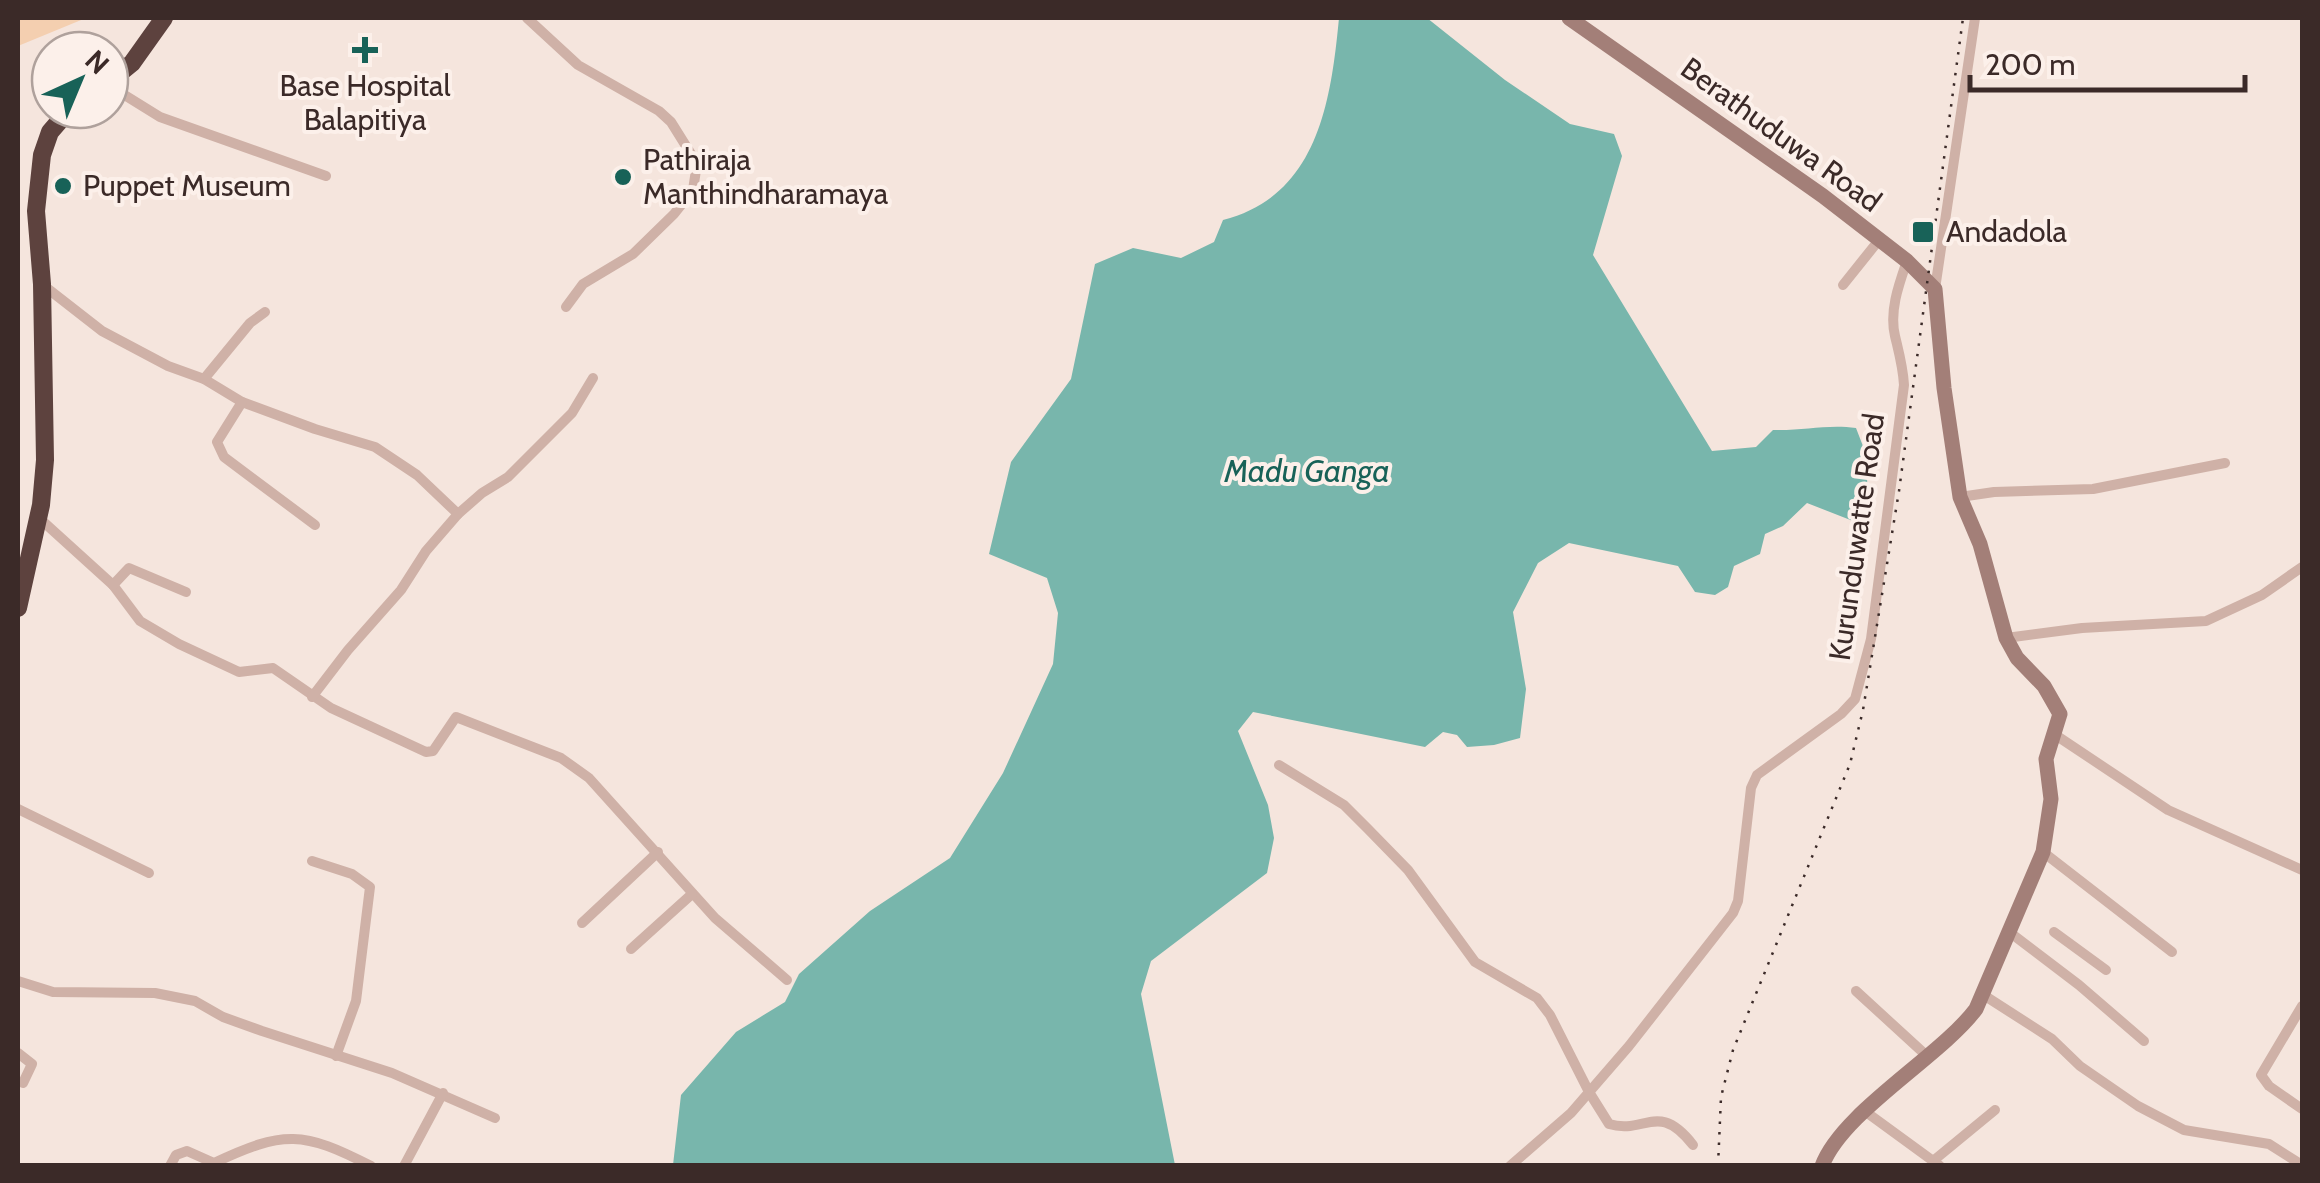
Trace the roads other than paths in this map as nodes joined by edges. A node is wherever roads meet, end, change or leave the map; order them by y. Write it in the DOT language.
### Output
graph roads {
  1 [pos="164,18"];
  2 [pos="527,18"];
  3 [pos="1569,18"];
  4 [pos="1975,18"];
  5 [pos="130,65"];
  6 [pos="130,97"];
  7 [pos="52,130"];
  8 [pos="326,176"];
  9 [pos="1879,240"];
  10 [pos="1907,261"];
  11 [pos="42,284"];
  12 [pos="1843,285"];
  13 [pos="1935,289"];
  14 [pos="566,307"];
  15 [pos="266,312"];
  16 [pos="593,378"];
  17 [pos="204,379"];
  18 [pos="242,402"];
  19 [pos="2224,463"];
  20 [pos="1960,497"];
  21 [pos="458,514"];
  22 [pos="38,517"];
  23 [pos="315,525"];
  24 [pos="2302,567"];
  25 [pos="113,585"];
  26 [pos="186,592"];
  27 [pos="18,608"];
  28 [pos="2006,638"];
  29 [pos="312,697"];
  30 [pos="2054,734"];
  31 [pos="1279,764"];
  32 [pos="18,808"];
  33 [pos="658,852"];
  34 [pos="2043,852"];
  35 [pos="312,861"];
  36 [pos="2302,870"];
  37 [pos="149,873"];
  38 [pos="692,894"];
  39 [pos="582,922"];
  40 [pos="2008,930"];
  41 [pos="2054,932"];
  42 [pos="631,949"];
  43 [pos="2076,949"];
  44 [pos="2172,952"];
  45 [pos="2060,970"];
  46 [pos="2106,970"];
  47 [pos="787,980"];
  48 [pos="18,982"];
  49 [pos="1856,990"];
  50 [pos="1982,994"];
  51 [pos="2302,1006"];
  52 [pos="2144,1041"];
  53 [pos="18,1053"];
  54 [pos="336,1056"];
  55 [pos="1928,1056"];
  56 [pos="23,1083"];
  57 [pos="1589,1092"];
  58 [pos="443,1093"];
  59 [pos="2302,1108"];
  60 [pos="1996,1110"];
  61 [pos="1866,1112"];
  62 [pos="495,1118"];
  63 [pos="1693,1145"];
  64 [pos="1936,1163"];
  65 [pos="1825,1165"];
  66 [pos="170,1166"];
  67 [pos="372,1166"];
  68 [pos="404,1166"];
  69 [pos="1510,1166"];
  70 [pos="2302,1166"];
  1 -- 5 [label="highway"];
  2 -- 14 [label="street"];
  3 -- 9 [label="street, Berathuduwa Road"];
  4 -- 13 [label="street"];
  6 -- 8 [label="street"];
  7 -- 11 [label="highway"];
  9 -- 10 [label="street, Berathuduwa Road"];
  9 -- 12 [label="street"];
  10 -- 13 [label="street, Berathuduwa Road"];
  10 -- 57 [label="street, Kurunduwatte Road"];
  11 -- 17 [label="street"];
  11 -- 22 [label="highway"];
  13 -- 20 [label="street"];
  15 -- 17 [label="street"];
  16 -- 21 [label="street"];
  17 -- 18 [label="street"];
  18 -- 21 [label="street"];
  18 -- 23 [label="street"];
  19 -- 20 [label="street"];
  20 -- 28 [label="street"];
  21 -- 29 [label="street"];
  22 -- 25 [label="street"];
  22 -- 27 [label="highway"];
  24 -- 28 [label="street"];
  25 -- 26 [label="street"];
  25 -- 29 [label="street"];
  28 -- 30 [label="street"];
  29 -- 33 [label="street"];
  30 -- 34 [label="street"];
  30 -- 36 [label="street"];
  31 -- 57 [label="street"];
  32 -- 37 [label="street"];
  33 -- 38 [label="street"];
  33 -- 39 [label="street"];
  34 -- 40 [label="street"];
  34 -- 44 [label="street"];
  35 -- 54 [label="street"];
  38 -- 42 [label="street"];
  38 -- 47 [label="street"];
  40 -- 45 [label="street"];
  40 -- 50 [label="street"];
  41 -- 43 [label="street"];
  43 -- 45 [label="street"];
  43 -- 46 [label="street"];
  45 -- 52 [label="street"];
  48 -- 54 [label="street"];
  49 -- 55 [label="street"];
  50 -- 55 [label="street"];
  50 -- 70 [label="street"];
  51 -- 59 [label="street"];
  53 -- 56 [label="street"];
  54 -- 58 [label="street"];
  55 -- 61 [label="street"];
  57 -- 63 [label="street"];
  57 -- 69 [label="street, Kurunduwatte Road"];
  58 -- 62 [label="street"];
  58 -- 68 [label="street"];
  60 -- 64 [label="street"];
  61 -- 64 [label="street"];
  61 -- 65 [label="street"];
  66 -- 67 [label="street"];
}
